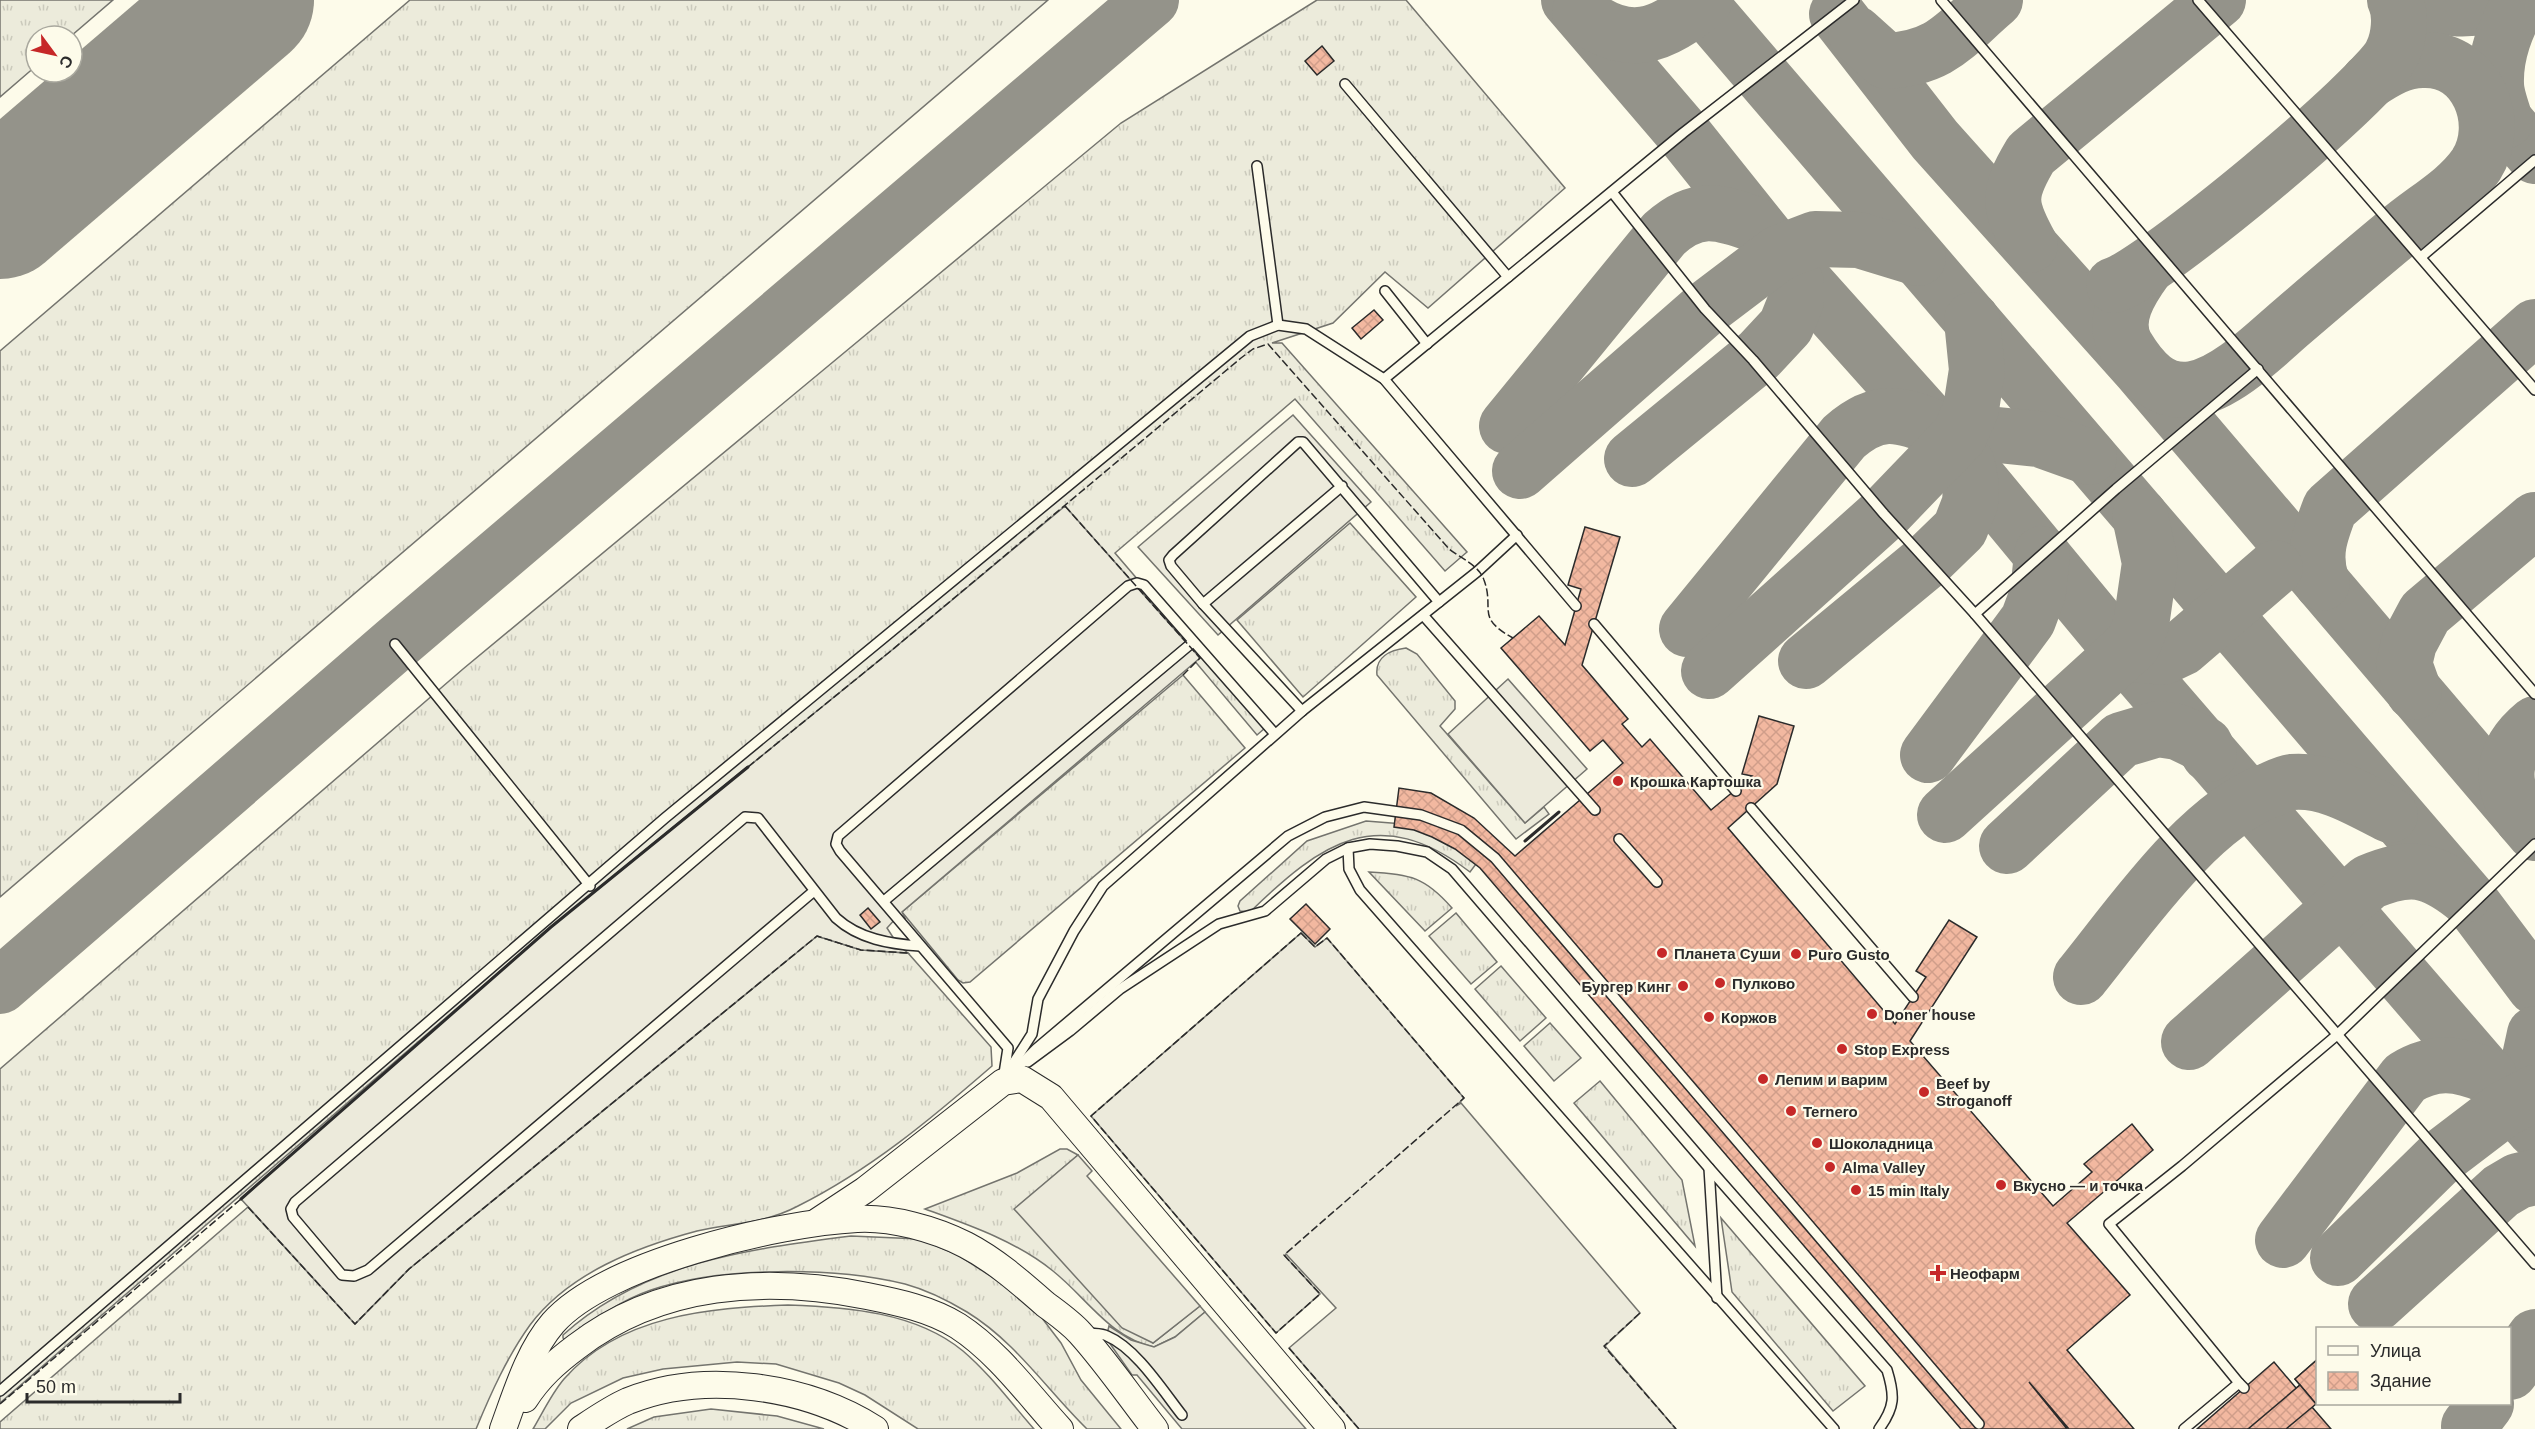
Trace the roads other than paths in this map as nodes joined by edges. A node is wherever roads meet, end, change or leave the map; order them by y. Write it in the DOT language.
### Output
graph roads {
  1 [pos="1854,0"];
  2 [pos="1941,0"];
  3 [pos="2198,0"];
  4 [pos="1345,84"];
  5 [pos="2535,160"];
  6 [pos="1257,166"];
  7 [pos="1612,192"];
  8 [pos="2421,257"];
  9 [pos="1508,277"];
  10 [pos="1385,291"];
  11 [pos="1278,325"];
  12 [pos="1427,344"];
  13 [pos="2258,369"];
  14 [pos="1384,380"];
  15 [pos="2535,390"];
  16 [pos="1342,486"];
  17 [pos="1517,536"];
  18 [pos="1439,602"];
  19 [pos="1203,604"];
  20 [pos="1576,606"];
  21 [pos="1975,614"];
  22 [pos="1423,615"];
  23 [pos="1594,624"];
  24 [pos="1193,642"];
  25 [pos="395,644"];
  26 [pos="2535,694"];
  27 [pos="1302,711"];
  28 [pos="1275,734"];
  29 [pos="1736,790"];
  30 [pos="1751,808"];
  31 [pos="1595,810"];
  32 [pos="1619,838"];
  33 [pos="2535,844"];
  34 [pos="1348,848"];
  35 [pos="1657,882"];
  36 [pos="590,886"];
  37 [pos="814,891"];
  38 [pos="884,901"];
  39 [pos="920,946"];
  40 [pos="1913,997"];
  41 [pos="2337,1035"];
  42 [pos="1002,1082"];
  43 [pos="1709,1168"];
  44 [pos="811,1225"];
  45 [pos="2535,1264"];
  46 [pos="1717,1298"];
  47 [pos="1079,1331"];
  48 [pos="0,1391"];
  49 [pos="1182,1415"];
  50 [pos="1979,1424"];
  51 [pos="1831,1425"];
  52 [pos="503,1429"];
  53 [pos="508,1429"];
  54 [pos="581,1429"];
  55 [pos="875,1429"];
  56 [pos="1060,1429"];
  57 [pos="1155,1429"];
  58 [pos="1332,1429"];
  59 [pos="1819,1429"];
  60 [pos="1879,1429"];
  61 [pos="2184,1429"];
  1 -- 7 [label="lane"];
  2 -- 13 [label="lane"];
  3 -- 8 [label="lane"];
  4 -- 9 [label="lane"];
  5 -- 8 [label="lane"];
  6 -- 11 [label="lane"];
  7 -- 9 [label="lane"];
  7 -- 21 [label="lane"];
  8 -- 15 [label="lane"];
  9 -- 12 [label="lane"];
  10 -- 12 [label="lane"];
  11 -- 14 [label="lane"];
  11 -- 36 [label="lane"];
  12 -- 14 [label="lane"];
  13 -- 21 [label="lane"];
  13 -- 26 [label="lane"];
  14 -- 17 [label="lane"];
  16 -- 18 [label="lane"];
  16 -- 19 [label="lane"];
  16 -- 19 [label="lane"];
  17 -- 18 [label="lane"];
  17 -- 20 [label="lane"];
  18 -- 22 [label="lane"];
  19 -- 27 [label="lane"];
  21 -- 41 [label="lane"];
  22 -- 27 [label="lane"];
  22 -- 31 [label="lane"];
  23 -- 29 [label="lane"];
  24 -- 28 [label="lane"];
  24 -- 38 [label="lane"];
  24 -- 38 [label="lane"];
  25 -- 36 [label="lane"];
  27 -- 28 [label="lane"];
  28 -- 42 [label="lane"];
  30 -- 40 [label="lane"];
  32 -- 35 [label="lane"];
  33 -- 41 [label="lane"];
  34 -- 42 [label="lane"];
  34 -- 43 [label="lane"];
  34 -- 46 [label="lane"];
  36 -- 48 [label="lane"];
  37 -- 37 [label="lane"];
  37 -- 39 [label="lane"];
  38 -- 39 [label="lane"];
  39 -- 42 [label="lane"];
  41 -- 45 [label="lane"];
  41 -- 61 [label="lane"];
  42 -- 44 [label="street"];
  42 -- 50 [label="lane"];
  42 -- 58 [label="street"];
  43 -- 46 [label="lane"];
  43 -- 60 [label="lane"];
  44 -- 47 [label="street"];
  44 -- 52 [label="street"];
  46 -- 51 [label="lane"];
  47 -- 49 [label="lane"];
  47 -- 57 [label="street"];
  51 -- 59 [label="lane"];
  53 -- 56 [label="street"];
  54 -- 55 [label="street"];
}
